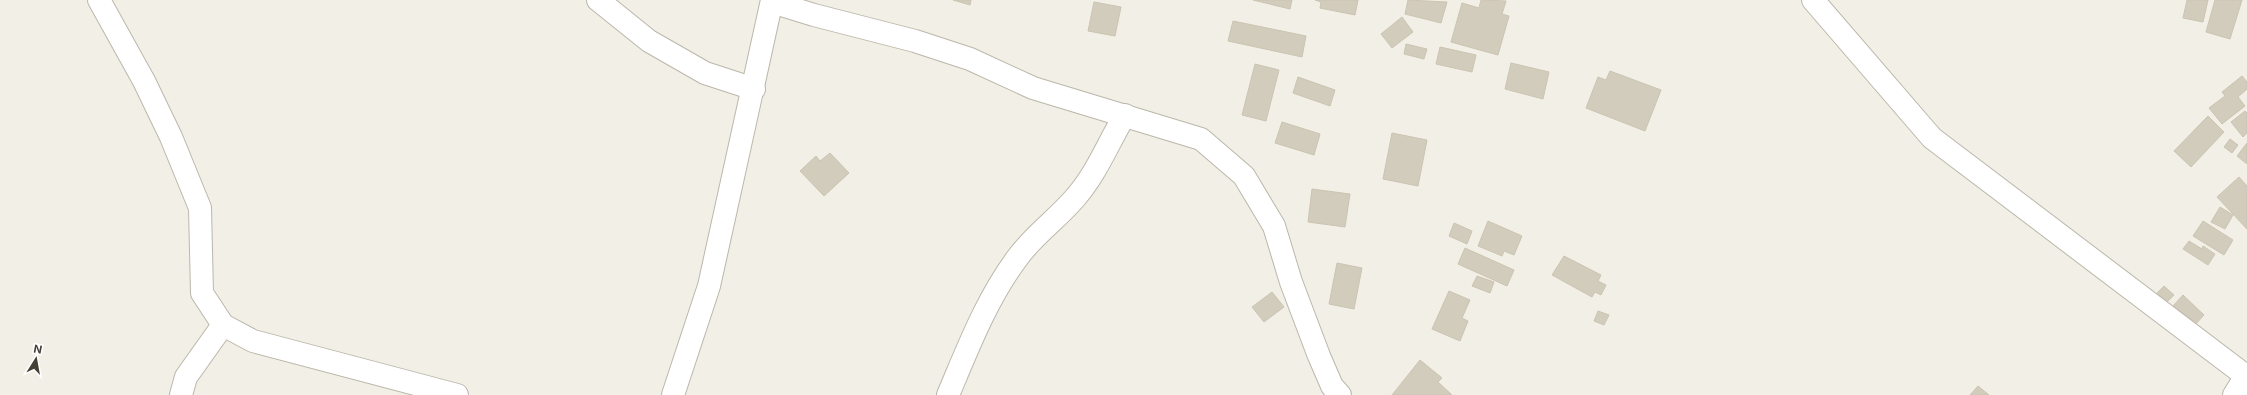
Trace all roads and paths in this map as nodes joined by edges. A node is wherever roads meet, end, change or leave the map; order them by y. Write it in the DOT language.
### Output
graph roads {
  1 [pos="99,0"];
  2 [pos="598,0"];
  3 [pos="1813,0"];
  4 [pos="772,1"];
  5 [pos="754,90"];
  6 [pos="1125,115"];
  7 [pos="223,325"];
  8 [pos="2246,375"];
  9 [pos="180,395"];
  10 [pos="457,395"];
  11 [pos="673,395"];
  12 [pos="948,395"];
  13 [pos="1340,395"];
  14 [pos="2234,395"];
  1 -- 7 [label="street"];
  2 -- 5 [label="street"];
  3 -- 8 [label="street"];
  4 -- 5 [label="street"];
  4 -- 6 [label="street"];
  5 -- 11 [label="street"];
  6 -- 12 [label="street"];
  6 -- 13 [label="street"];
  7 -- 9 [label="street"];
  7 -- 10 [label="street"];
  8 -- 14 [label="street"];
}
